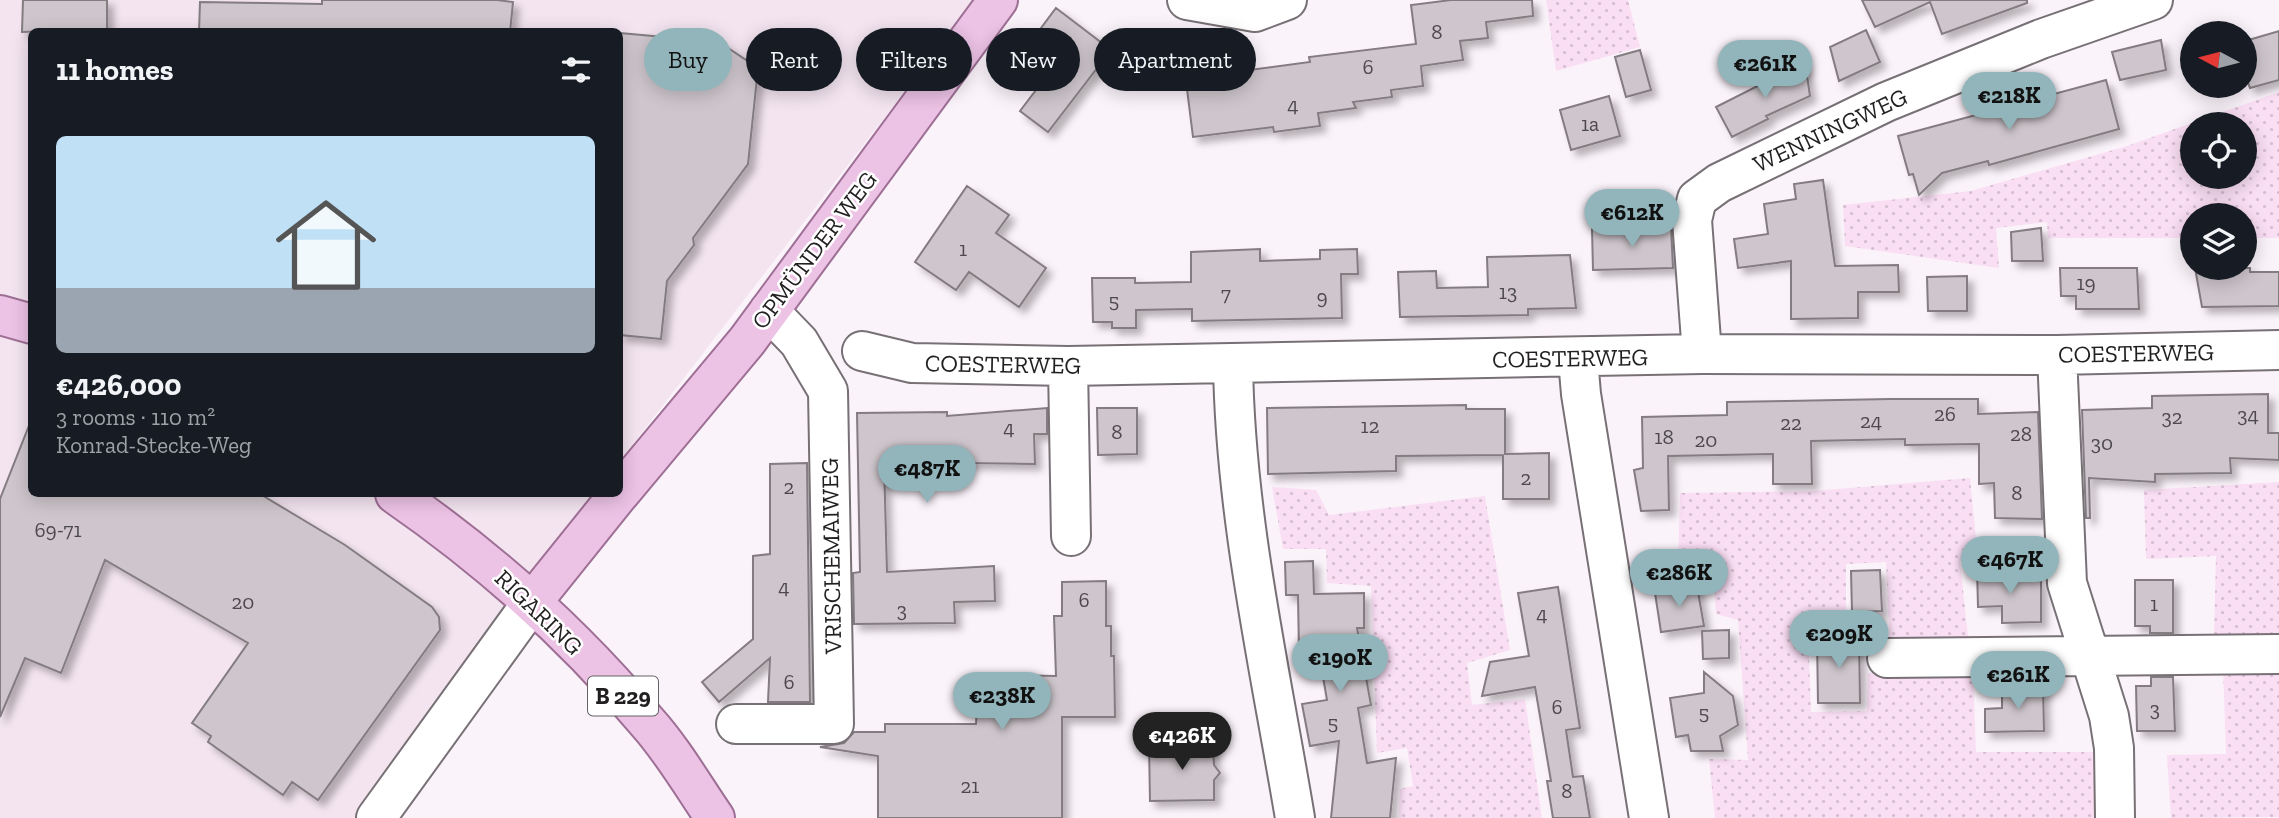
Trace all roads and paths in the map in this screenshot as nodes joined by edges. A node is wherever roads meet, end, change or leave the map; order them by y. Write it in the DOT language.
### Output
graph roads {
  1 [pos="998,0"];
  2 [pos="1186,0"];
  3 [pos="1287,0"];
  4 [pos="2153,0"];
  5 [pos="769,311"];
  6 [pos="0,315"];
  7 [pos="28,323"];
  8 [pos="2279,350"];
  9 [pos="862,351"];
  10 [pos="1702,354"];
  11 [pos="2057,355"];
  12 [pos="1578,359"];
  13 [pos="1233,363"];
  14 [pos="1068,366"];
  15 [pos="623,488"];
  16 [pos="399,497"];
  17 [pos="616,497"];
  18 [pos="1071,536"];
  19 [pos="533,601"];
  20 [pos="2279,654"];
  21 [pos="2090,657"];
  22 [pos="1887,658"];
  23 [pos="736,724"];
  24 [pos="376,818"];
  25 [pos="715,818"];
  26 [pos="1295,818"];
  27 [pos="1648,818"];
  28 [pos="2115,818"];
  1 -- 5 [label="main road, OPMÜNDER WEG"];
  2 -- 3 [label="street"];
  4 -- 10 [label="street, WENNINGWEG"];
  5 -- 15 [label="main road, OPMÜNDER WEG"];
  5 -- 23 [label="street, VRISCHEMAIWEG"];
  6 -- 7 [label="main road"];
  8 -- 11 [label="street, COESTERWEG"];
  9 -- 14 [label="street, COESTERWEG"];
  10 -- 11 [label="street, COESTERWEG"];
  10 -- 12 [label="street, COESTERWEG"];
  11 -- 21 [label="street"];
  12 -- 13 [label="street, COESTERWEG"];
  12 -- 27 [label="street"];
  13 -- 14 [label="street, COESTERWEG"];
  13 -- 26 [label="street"];
  14 -- 18 [label="street"];
  16 -- 19 [label="main road, RIGARING / B 229"];
  17 -- 19 [label="main road, OPMÜNDER WEG"];
  19 -- 24 [label="street, OPMÜNDER WEG"];
  19 -- 25 [label="main road, RIGARING / B 229"];
  20 -- 21 [label="street"];
  21 -- 22 [label="street"];
  21 -- 28 [label="street"];
}
